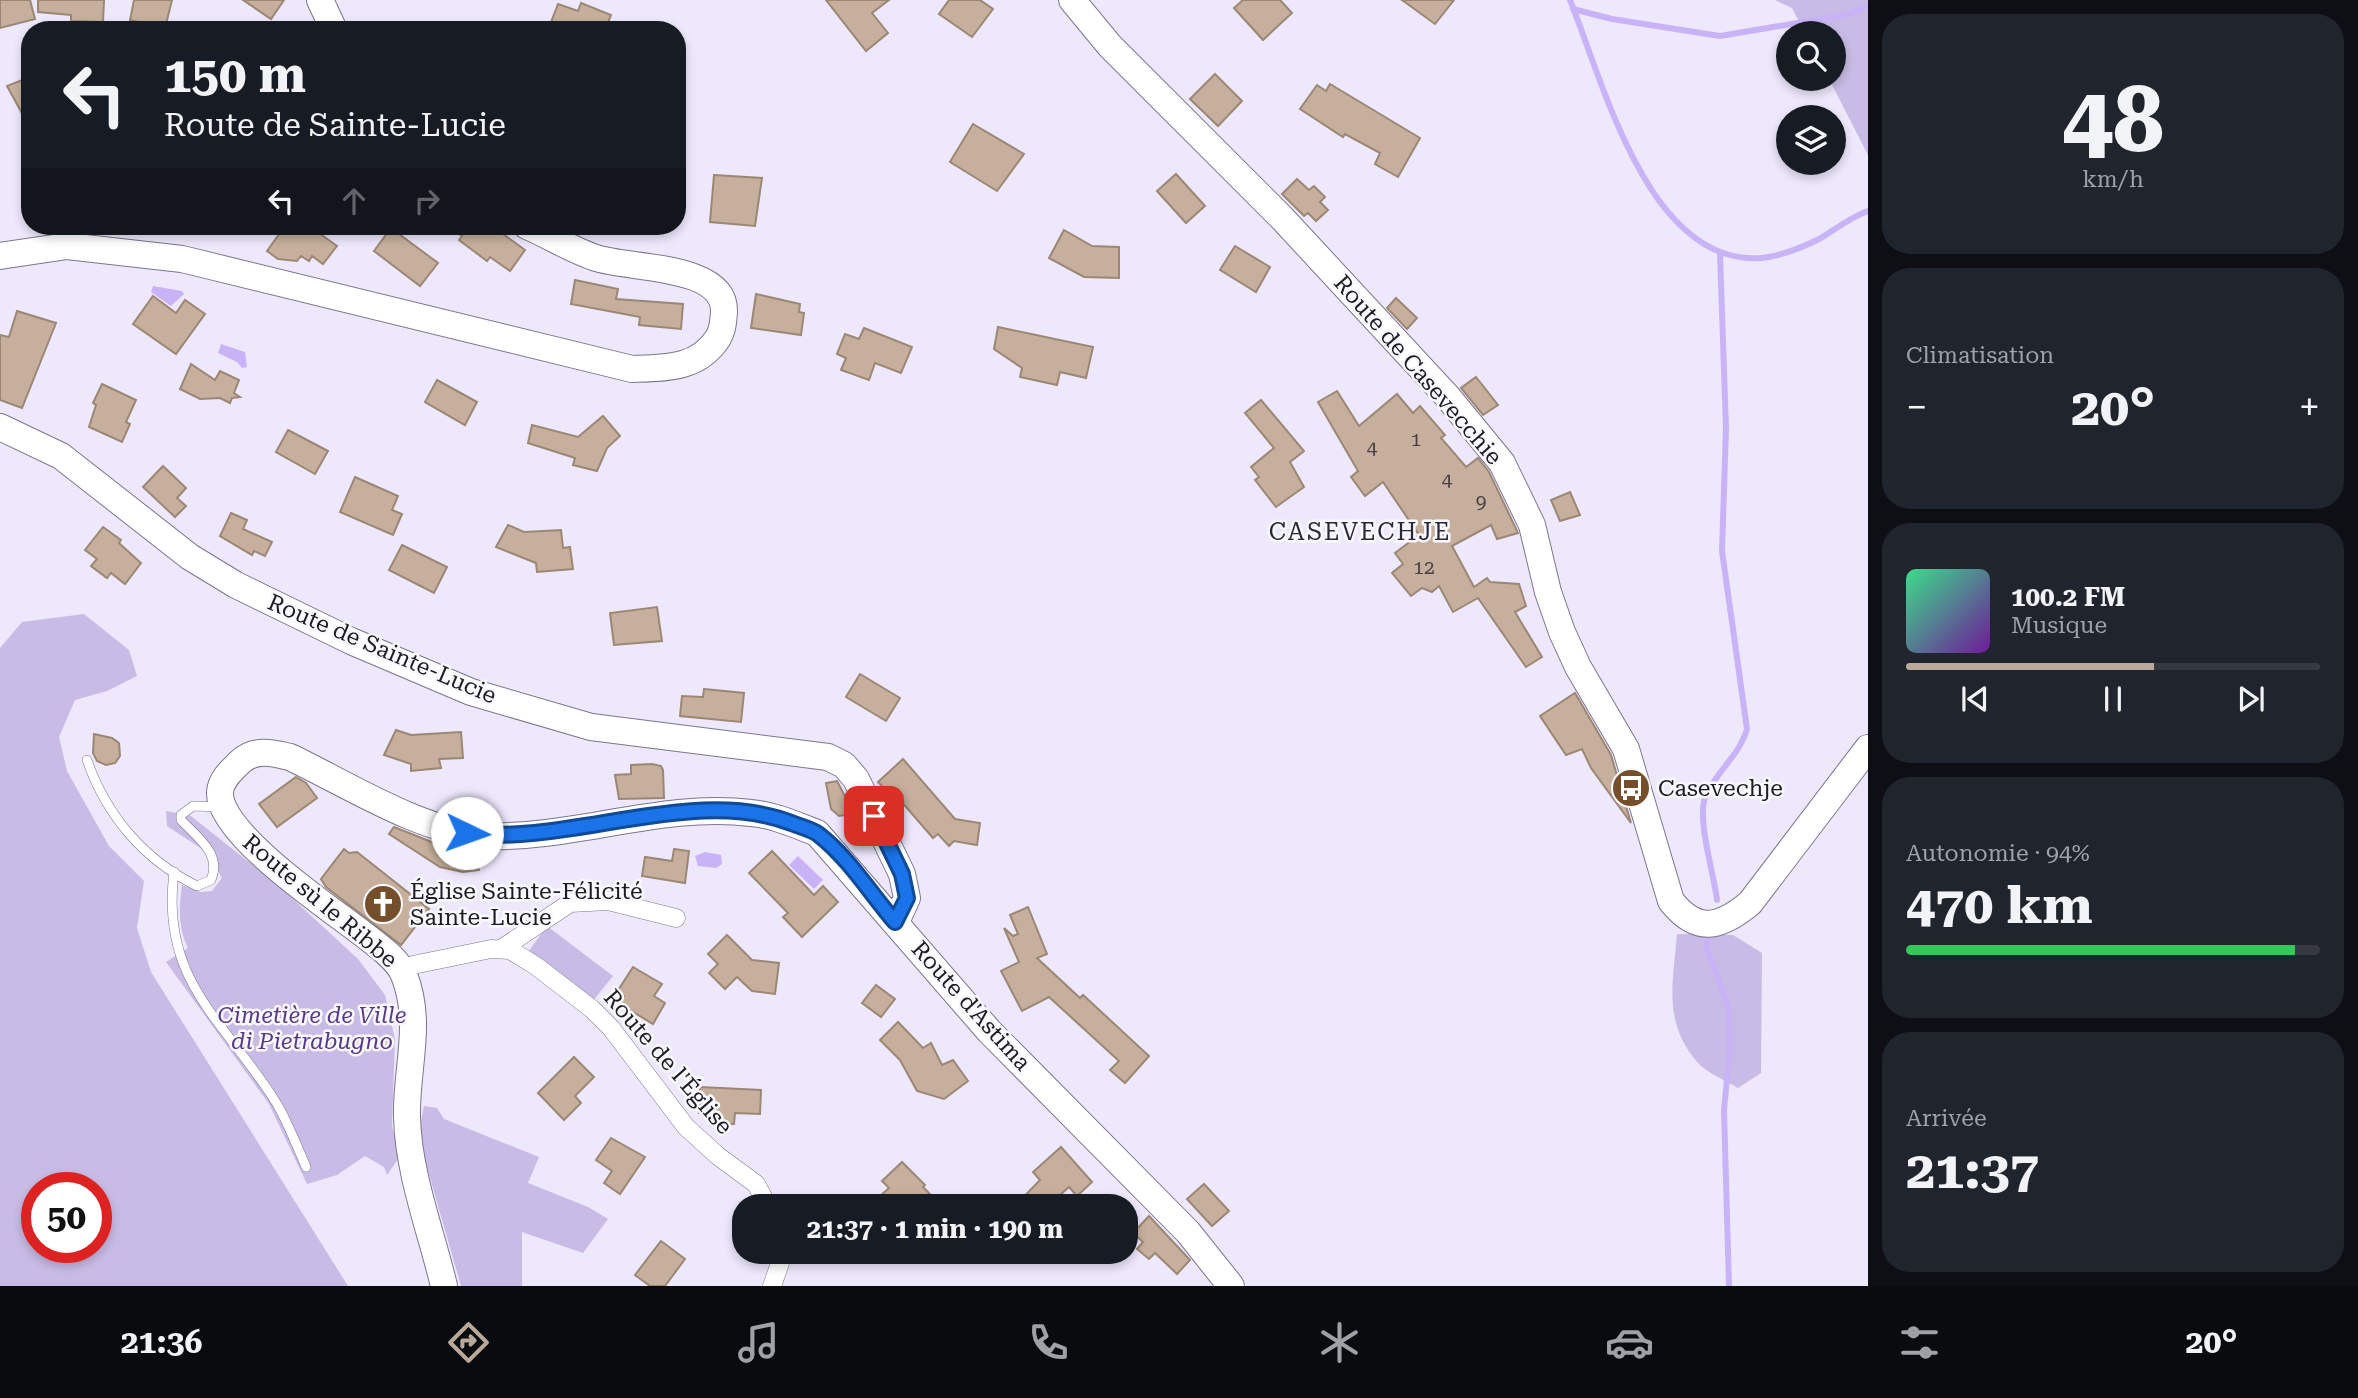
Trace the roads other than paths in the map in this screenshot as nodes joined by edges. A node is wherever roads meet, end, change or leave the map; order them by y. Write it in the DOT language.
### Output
graph roads {
  1 [pos="320,0"];
  2 [pos="1072,0"];
  3 [pos="330,21"];
  4 [pos="546,235"];
  5 [pos="0,256"];
  6 [pos="0,428"];
  7 [pos="1868,748"];
  8 [pos="87,760"];
  9 [pos="223,808"];
  10 [pos="174,872"];
  11 [pos="676,918"];
  12 [pos="895,922"];
  13 [pos="501,949"];
  14 [pos="403,971"];
  15 [pos="306,1167"];
  16 [pos="761,1194"];
  17 [pos="780,1264"];
  18 [pos="444,1286"];
  19 [pos="772,1286"];
  20 [pos="1231,1286"];
  1 -- 3 [label="street"];
  2 -- 7 [label="street, Route de Casevecchie"];
  4 -- 5 [label="street"];
  6 -- 12 [label="street, Route de Sainte-Lucie"];
  8 -- 10 [label="lane"];
  9 -- 10 [label="lane"];
  9 -- 12 [label="street, Route d'Astima"];
  9 -- 14 [label="street, Route sù le Ribbe"];
  10 -- 15 [label="lane"];
  11 -- 13 [label="street"];
  12 -- 20 [label="street, Route d'Astima"];
  13 -- 14 [label="street"];
  13 -- 16 [label="street, Route de l'Église"];
  14 -- 18 [label="street, Route sù le Ribbe"];
  17 -- 19 [label="street"];
}
